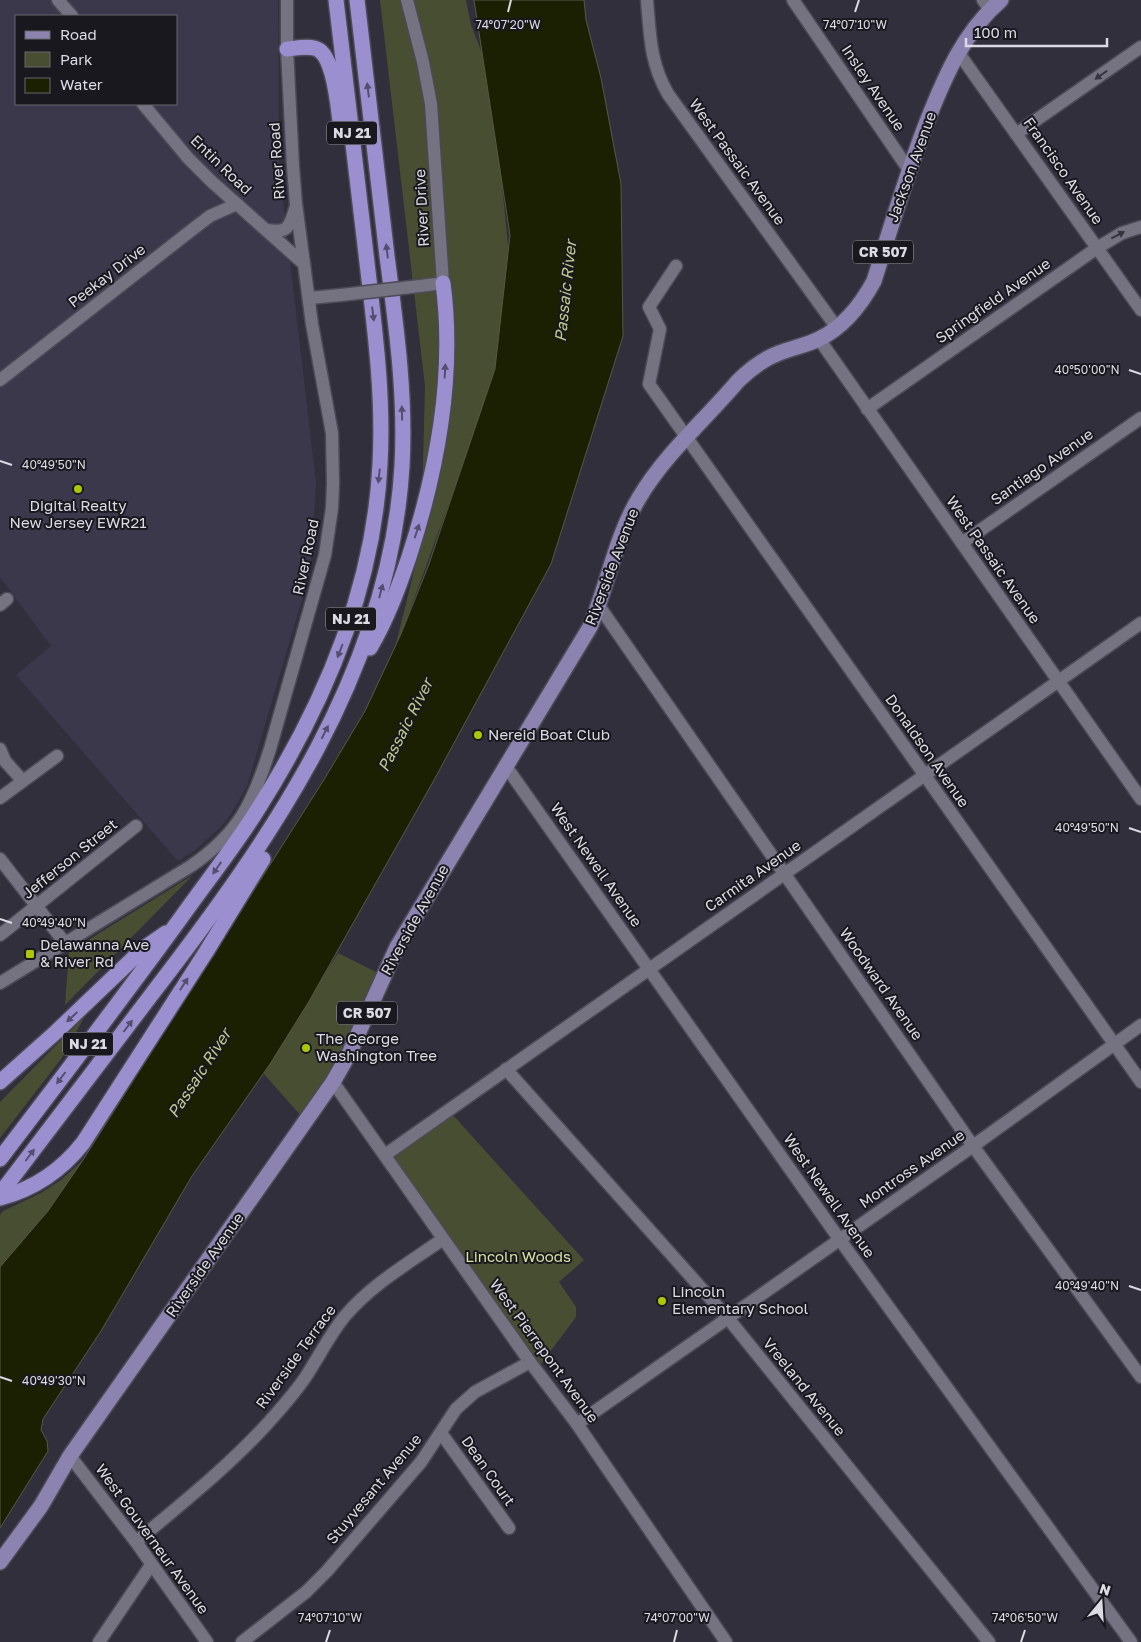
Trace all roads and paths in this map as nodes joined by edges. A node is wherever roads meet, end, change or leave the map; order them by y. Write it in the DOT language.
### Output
graph roads {
  1 [pos="58,0"];
  2 [pos="287,0"];
  3 [pos="336,0"];
  4 [pos="357,0"];
  5 [pos="407,0"];
  6 [pos="647,0"];
  7 [pos="793,0"];
  8 [pos="991,3"];
  9 [pos="71,15"];
  10 [pos="1141,47"];
  11 [pos="287,49"];
  12 [pos="958,52"];
  13 [pos="144,105"];
  14 [pos="1016,134"];
  15 [pos="909,170"];
  16 [pos="237,204"];
  17 [pos="296,204"];
  18 [pos="1141,227"];
  19 [pos="266,230"];
  20 [pos="1097,248"];
  21 [pos="304,264"];
  22 [pos="367,266"];
  23 [pos="676,266"];
  24 [pos="443,283"];
  25 [pos="310,298"];
  26 [pos="1141,310"];
  27 [pos="837,328"];
  28 [pos="819,339"];
  29 [pos="0,380"];
  30 [pos="866,409"];
  31 [pos="1141,418"];
  32 [pos="687,438"];
  33 [pos="962,543"];
  34 [pos="598,606"];
  35 [pos="1141,622"];
  36 [pos="1057,680"];
  37 [pos="340,702"];
  38 [pos="0,749"];
  39 [pos="57,756"];
  40 [pos="310,762"];
  41 [pos="505,765"];
  42 [pos="924,775"];
  43 [pos="22,780"];
  44 [pos="0,798"];
  45 [pos="1141,798"];
  46 [pos="136,826"];
  47 [pos="0,859"];
  48 [pos="784,874"];
  49 [pos="36,906"];
  50 [pos="174,927"];
  51 [pos="0,935"];
  52 [pos="65,943"];
  53 [pos="649,969"];
  54 [pos="0,983"];
  55 [pos="1141,1025"];
  56 [pos="56,1032"];
  57 [pos="1114,1044"];
  58 [pos="506,1069"];
  59 [pos="0,1082"];
  60 [pos="333,1082"];
  61 [pos="1141,1082"];
  62 [pos="0,1090"];
  63 [pos="973,1146"];
  64 [pos="384,1155"];
  65 [pos="0,1159"];
  66 [pos="0,1194"];
  67 [pos="0,1198"];
  68 [pos="443,1239"];
  69 [pos="840,1240"];
  70 [pos="727,1317"];
  71 [pos="530,1362"];
  72 [pos="1141,1377"];
  73 [pos="577,1424"];
  74 [pos="441,1433"];
  75 [pos="70,1456"];
  76 [pos="509,1528"];
  77 [pos="136,1542"];
  78 [pos="0,1562"];
  79 [pos="152,1565"];
  80 [pos="99,1642"];
  81 [pos="207,1642"];
  82 [pos="242,1642"];
  83 [pos="726,1642"];
  84 [pos="989,1642"];
  85 [pos="1131,1642"];
  1 -- 9 [label="street"];
  2 -- 11 [label="street, River Road"];
  3 -- 22 [label="highway, NJ 21"];
  37 -- 4 [label="highway, NJ 21, one-way"];
  5 -- 24 [label="street, River Drive"];
  6 -- 27 [label="street, West Passaic Avenue"];
  7 -- 15 [label="street, Insley Avenue"];
  8 -- 12 [label="main road, Jackson Avenue / CR 507"];
  10 -- 14 [label="street, one-way"];
  11 -- 17 [label="street, River Road"];
  11 -- 22 [label="highway"];
  12 -- 14 [label="street, Francisco Avenue"];
  12 -- 15 [label="main road, Jackson Avenue / CR 507"];
  13 -- 16 [label="street, Entin Road"];
  14 -- 20 [label="street, Francisco Avenue"];
  15 -- 27 [label="main road, Jackson Avenue / CR 507"];
  16 -- 19 [label="street, Entin Road"];
  16 -- 29 [label="street, Peekay Drive"];
  17 -- 19 [label="street"];
  17 -- 21 [label="street, River Road"];
  20 -- 18 [label="street, Springfield Avenue, one-way"];
  19 -- 21 [label="street, Entin Road"];
  20 -- 26 [label="street, Francisco Avenue"];
  20 -- 30 [label="street, Springfield Avenue"];
  21 -- 25 [label="street, River Road"];
  22 -- 50 [label="highway, NJ 21, one-way"];
  23 -- 32 [label="street, Donaldson Avenue"];
  24 -- 25 [label="street, bridge"];
  37 -- 24 [label="highway, one-way"];
  25 -- 52 [label="street, River Road"];
  27 -- 28 [label="main road, Jackson Avenue / CR 507"];
  28 -- 30 [label="street, West Passaic Avenue"];
  28 -- 32 [label="main road, Jackson Avenue / CR 507"];
  30 -- 33 [label="street, West Passaic Avenue"];
  31 -- 33 [label="street, Santiago Avenue"];
  32 -- 34 [label="main road, Riverside Avenue / CR 507"];
  32 -- 42 [label="street, Donaldson Avenue"];
  33 -- 36 [label="street, West Passaic Avenue"];
  34 -- 41 [label="main road, Riverside Avenue / CR 507"];
  34 -- 48 [label="street, Woodward Avenue"];
  35 -- 36 [label="street, Carmita Avenue"];
  36 -- 42 [label="street, Carmita Avenue"];
  36 -- 45 [label="street, West Passaic Avenue"];
  40 -- 37 [label="highway, NJ 21, one-way"];
  38 -- 43 [label="street"];
  39 -- 43 [label="street"];
  66 -- 40 [label="highway, NJ 21, one-way"];
  67 -- 40 [label="highway, one-way"];
  41 -- 53 [label="street, West Newell Avenue"];
  41 -- 60 [label="main road, Riverside Avenue / CR 507"];
  42 -- 48 [label="street, Carmita Avenue"];
  42 -- 57 [label="street, Donaldson Avenue"];
  43 -- 44 [label="street"];
  46 -- 49 [label="street, Jefferson Street"];
  47 -- 49 [label="street"];
  48 -- 53 [label="street, Carmita Avenue"];
  48 -- 63 [label="street, Woodward Avenue"];
  49 -- 51 [label="street, Jefferson Street"];
  49 -- 52 [label="street"];
  50 -- 56 [label="highway, one-way"];
  50 -- 65 [label="highway, NJ 21, one-way"];
  52 -- 54 [label="street, River Road"];
  53 -- 58 [label="street, Carmita Avenue"];
  53 -- 69 [label="street, West Newell Avenue"];
  55 -- 57 [label="street, Montross Avenue"];
  56 -- 59 [label="highway"];
  56 -- 62 [label="highway"];
  57 -- 61 [label="street, Donaldson Avenue"];
  57 -- 63 [label="street, Montross Avenue"];
  58 -- 64 [label="street, Carmita Avenue"];
  58 -- 70 [label="street, Vreeland Avenue"];
  60 -- 64 [label="street, West Pierrepont Avenue"];
  60 -- 75 [label="main road, Riverside Avenue / CR 507"];
  63 -- 69 [label="street, Montross Avenue"];
  63 -- 72 [label="street, Woodward Avenue"];
  64 -- 68 [label="street, West Pierrepont Avenue"];
  68 -- 71 [label="street, West Pierrepont Avenue"];
  68 -- 77 [label="street, Riverside Terrace"];
  69 -- 70 [label="street, Montross Avenue"];
  69 -- 85 [label="street, West Newell Avenue"];
  70 -- 73 [label="street, Montross Avenue"];
  70 -- 84 [label="street, Vreeland Avenue"];
  71 -- 73 [label="street, West Pierrepont Avenue"];
  71 -- 74 [label="street, Stuyvesant Avenue"];
  73 -- 83 [label="street, West Pierrepont Avenue"];
  74 -- 76 [label="street, Dean Court"];
  74 -- 82 [label="street, Stuyvesant Avenue"];
  75 -- 77 [label="street, West Gouverneur Avenue"];
  75 -- 78 [label="main road, Riverside Avenue / CR 507"];
  77 -- 79 [label="street, West Gouverneur Avenue"];
  79 -- 80 [label="street"];
  79 -- 81 [label="street, West Gouverneur Avenue"];
}
